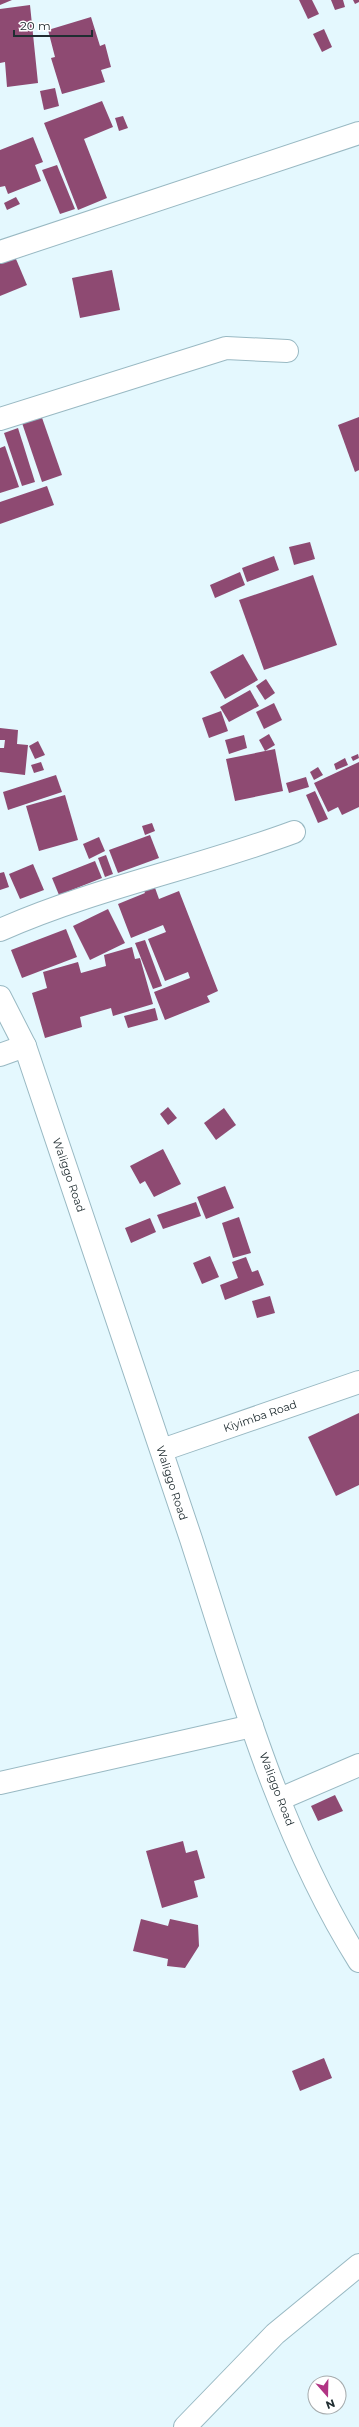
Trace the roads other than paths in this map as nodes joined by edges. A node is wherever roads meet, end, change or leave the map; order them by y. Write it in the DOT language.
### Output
graph roads {
  1 [pos="359,133"];
  2 [pos="0,252"];
  3 [pos="288,350"];
  4 [pos="0,419"];
  5 [pos="294,832"];
  6 [pos="0,930"];
  7 [pos="0,997"];
  8 [pos="25,1046"];
  9 [pos="0,1055"];
  10 [pos="359,1382"];
  11 [pos="162,1450"];
  12 [pos="252,1726"];
  13 [pos="359,1765"];
  14 [pos="0,1783"];
  15 [pos="280,1799"];
  16 [pos="359,1961"];
  17 [pos="359,2265"];
  18 [pos="185,2427"];
  1 -- 2 [label="street"];
  3 -- 4 [label="street"];
  5 -- 6 [label="street"];
  7 -- 8 [label="street, Waliggo Road"];
  8 -- 9 [label="street"];
  8 -- 11 [label="street, Waliggo Road"];
  10 -- 11 [label="street, Kiyimba Road"];
  11 -- 12 [label="street, Waliggo Road"];
  12 -- 14 [label="street"];
  12 -- 15 [label="street, Waliggo Road"];
  13 -- 15 [label="street"];
  15 -- 16 [label="street, Waliggo Road"];
  17 -- 18 [label="street"];
}
